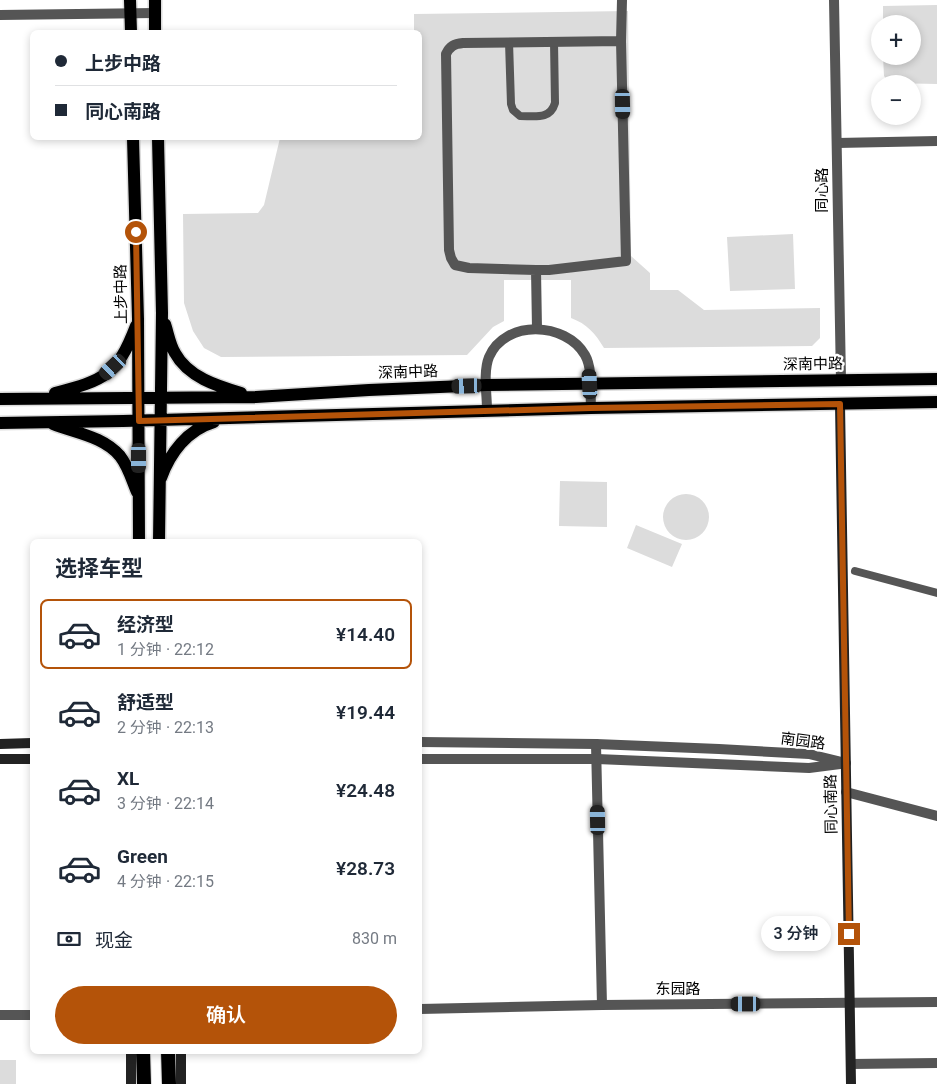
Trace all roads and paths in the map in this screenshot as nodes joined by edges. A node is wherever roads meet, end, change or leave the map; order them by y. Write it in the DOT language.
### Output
graph roads {
  1 [pos="622,0"];
  2 [pos="834,0"];
  3 [pos="130,6"];
  4 [pos="155,6"];
  5 [pos="0,15"];
  6 [pos="131,30"];
  7 [pos="155,30"];
  8 [pos="621,41"];
  9 [pos="509,42"];
  10 [pos="554,42"];
  11 [pos="133,140"];
  12 [pos="158,140"];
  13 [pos="937,142"];
  14 [pos="837,143"];
  15 [pos="536,270"];
  16 [pos="162,313"];
  17 [pos="138,319"];
  18 [pos="537,329"];
  19 [pos="937,379"];
  20 [pos="841,380"];
  21 [pos="590,384"];
  22 [pos="487,386"];
  23 [pos="160,396"];
  24 [pos="139,397"];
  25 [pos="256,397"];
  26 [pos="36,398"];
  27 [pos="0,399"];
  28 [pos="937,402"];
  29 [pos="840,404"];
  30 [pos="591,408"];
  31 [pos="487,410"];
  32 [pos="231,418"];
  33 [pos="159,420"];
  34 [pos="139,421"];
  35 [pos="46,422"];
  36 [pos="0,423"];
  37 [pos="158,490"];
  38 [pos="139,496"];
  39 [pos="139,539"];
  40 [pos="159,539"];
  41 [pos="855,571"];
  42 [pos="937,593"];
  43 [pos="422,742"];
  44 [pos="0,744"];
  45 [pos="30,744"];
  46 [pos="596,744"];
  47 [pos="0,759"];
  48 [pos="30,759"];
  49 [pos="422,759"];
  50 [pos="597,759"];
  51 [pos="846,763"];
  52 [pos="846,792"];
  53 [pos="937,816"];
  54 [pos="937,1002"];
  55 [pos="850,1004"];
  56 [pos="602,1005"];
  57 [pos="422,1009"];
  58 [pos="0,1015"];
  59 [pos="30,1015"];
  60 [pos="131,1054"];
  61 [pos="143,1054"];
  62 [pos="168,1054"];
  63 [pos="181,1054"];
  64 [pos="937,1063"];
  65 [pos="851,1064"];
  66 [pos="131,1084"];
  67 [pos="144,1084"];
  68 [pos="169,1084"];
  69 [pos="182,1084"];
  70 [pos="851,1084"];
  1 -- 8 [label="street"];
  2 -- 14 [label="street, 同心路"];
  3 -- 4 [label="street"];
  3 -- 5 [label="street"];
  3 -- 6 [label="main road"];
  4 -- 7 [label="main road"];
  8 -- 10 [label="street"];
  8 -- 15 [label="street"];
  9 -- 10 [label="street"];
  9 -- 10 [label="street"];
  9 -- 15 [label="street"];
  11 -- 17 [label="main road, 上步中路"];
  12 -- 16 [label="main road"];
  13 -- 14 [label="street"];
  14 -- 20 [label="street, 同心路"];
  15 -- 18 [label="street"];
  16 -- 23 [label="main road"];
  16 -- 25 [label="main road"];
  17 -- 24 [label="main road, 上步中路"];
  17 -- 26 [label="main road"];
  18 -- 21 [label="street"];
  18 -- 22 [label="street"];
  19 -- 20 [label="main road, 深南中路"];
  20 -- 21 [label="main road, 深南中路"];
  21 -- 22 [label="main road, 深南中路"];
  21 -- 30 [label="street"];
  22 -- 25 [label="main road, 深南中路"];
  22 -- 31 [label="street"];
  23 -- 24 [label="main road, 深南中路"];
  23 -- 25 [label="main road, 深南中路"];
  23 -- 33 [label="main road"];
  24 -- 26 [label="main road, 深南中路"];
  24 -- 34 [label="main road, 上步中路"];
  26 -- 27 [label="main road, 深南中路"];
  28 -- 29 [label="main road"];
  29 -- 30 [label="main road"];
  29 -- 51 [label="main road, 同心南路"];
  30 -- 31 [label="main road"];
  31 -- 32 [label="main road"];
  32 -- 33 [label="main road"];
  32 -- 37 [label="main road"];
  33 -- 34 [label="main road"];
  33 -- 37 [label="main road"];
  34 -- 35 [label="main road"];
  34 -- 38 [label="main road, 上步中路"];
  35 -- 36 [label="main road"];
  35 -- 38 [label="main road"];
  37 -- 40 [label="main road"];
  38 -- 39 [label="main road, 上步中路"];
  41 -- 42 [label="street"];
  43 -- 46 [label="street, 南园路"];
  44 -- 45 [label="main road"];
  46 -- 50 [label="street"];
  46 -- 51 [label="street, 南园路"];
  47 -- 48 [label="main road"];
  49 -- 50 [label="street, 南园路"];
  50 -- 51 [label="street, 南园路"];
  50 -- 56 [label="street"];
  51 -- 52 [label="main road, 同心南路"];
  52 -- 53 [label="street"];
  52 -- 55 [label="main road, 同心南路"];
  54 -- 55 [label="street, 东园路"];
  55 -- 56 [label="street, 东园路"];
  55 -- 65 [label="main road, 同心南路"];
  56 -- 57 [label="street, 东园路"];
  58 -- 59 [label="street"];
  60 -- 66 [label="main road"];
  61 -- 67 [label="highway"];
  62 -- 68 [label="highway"];
  63 -- 69 [label="main road"];
  64 -- 65 [label="street"];
  65 -- 70 [label="main road, 同心南路"];
}
